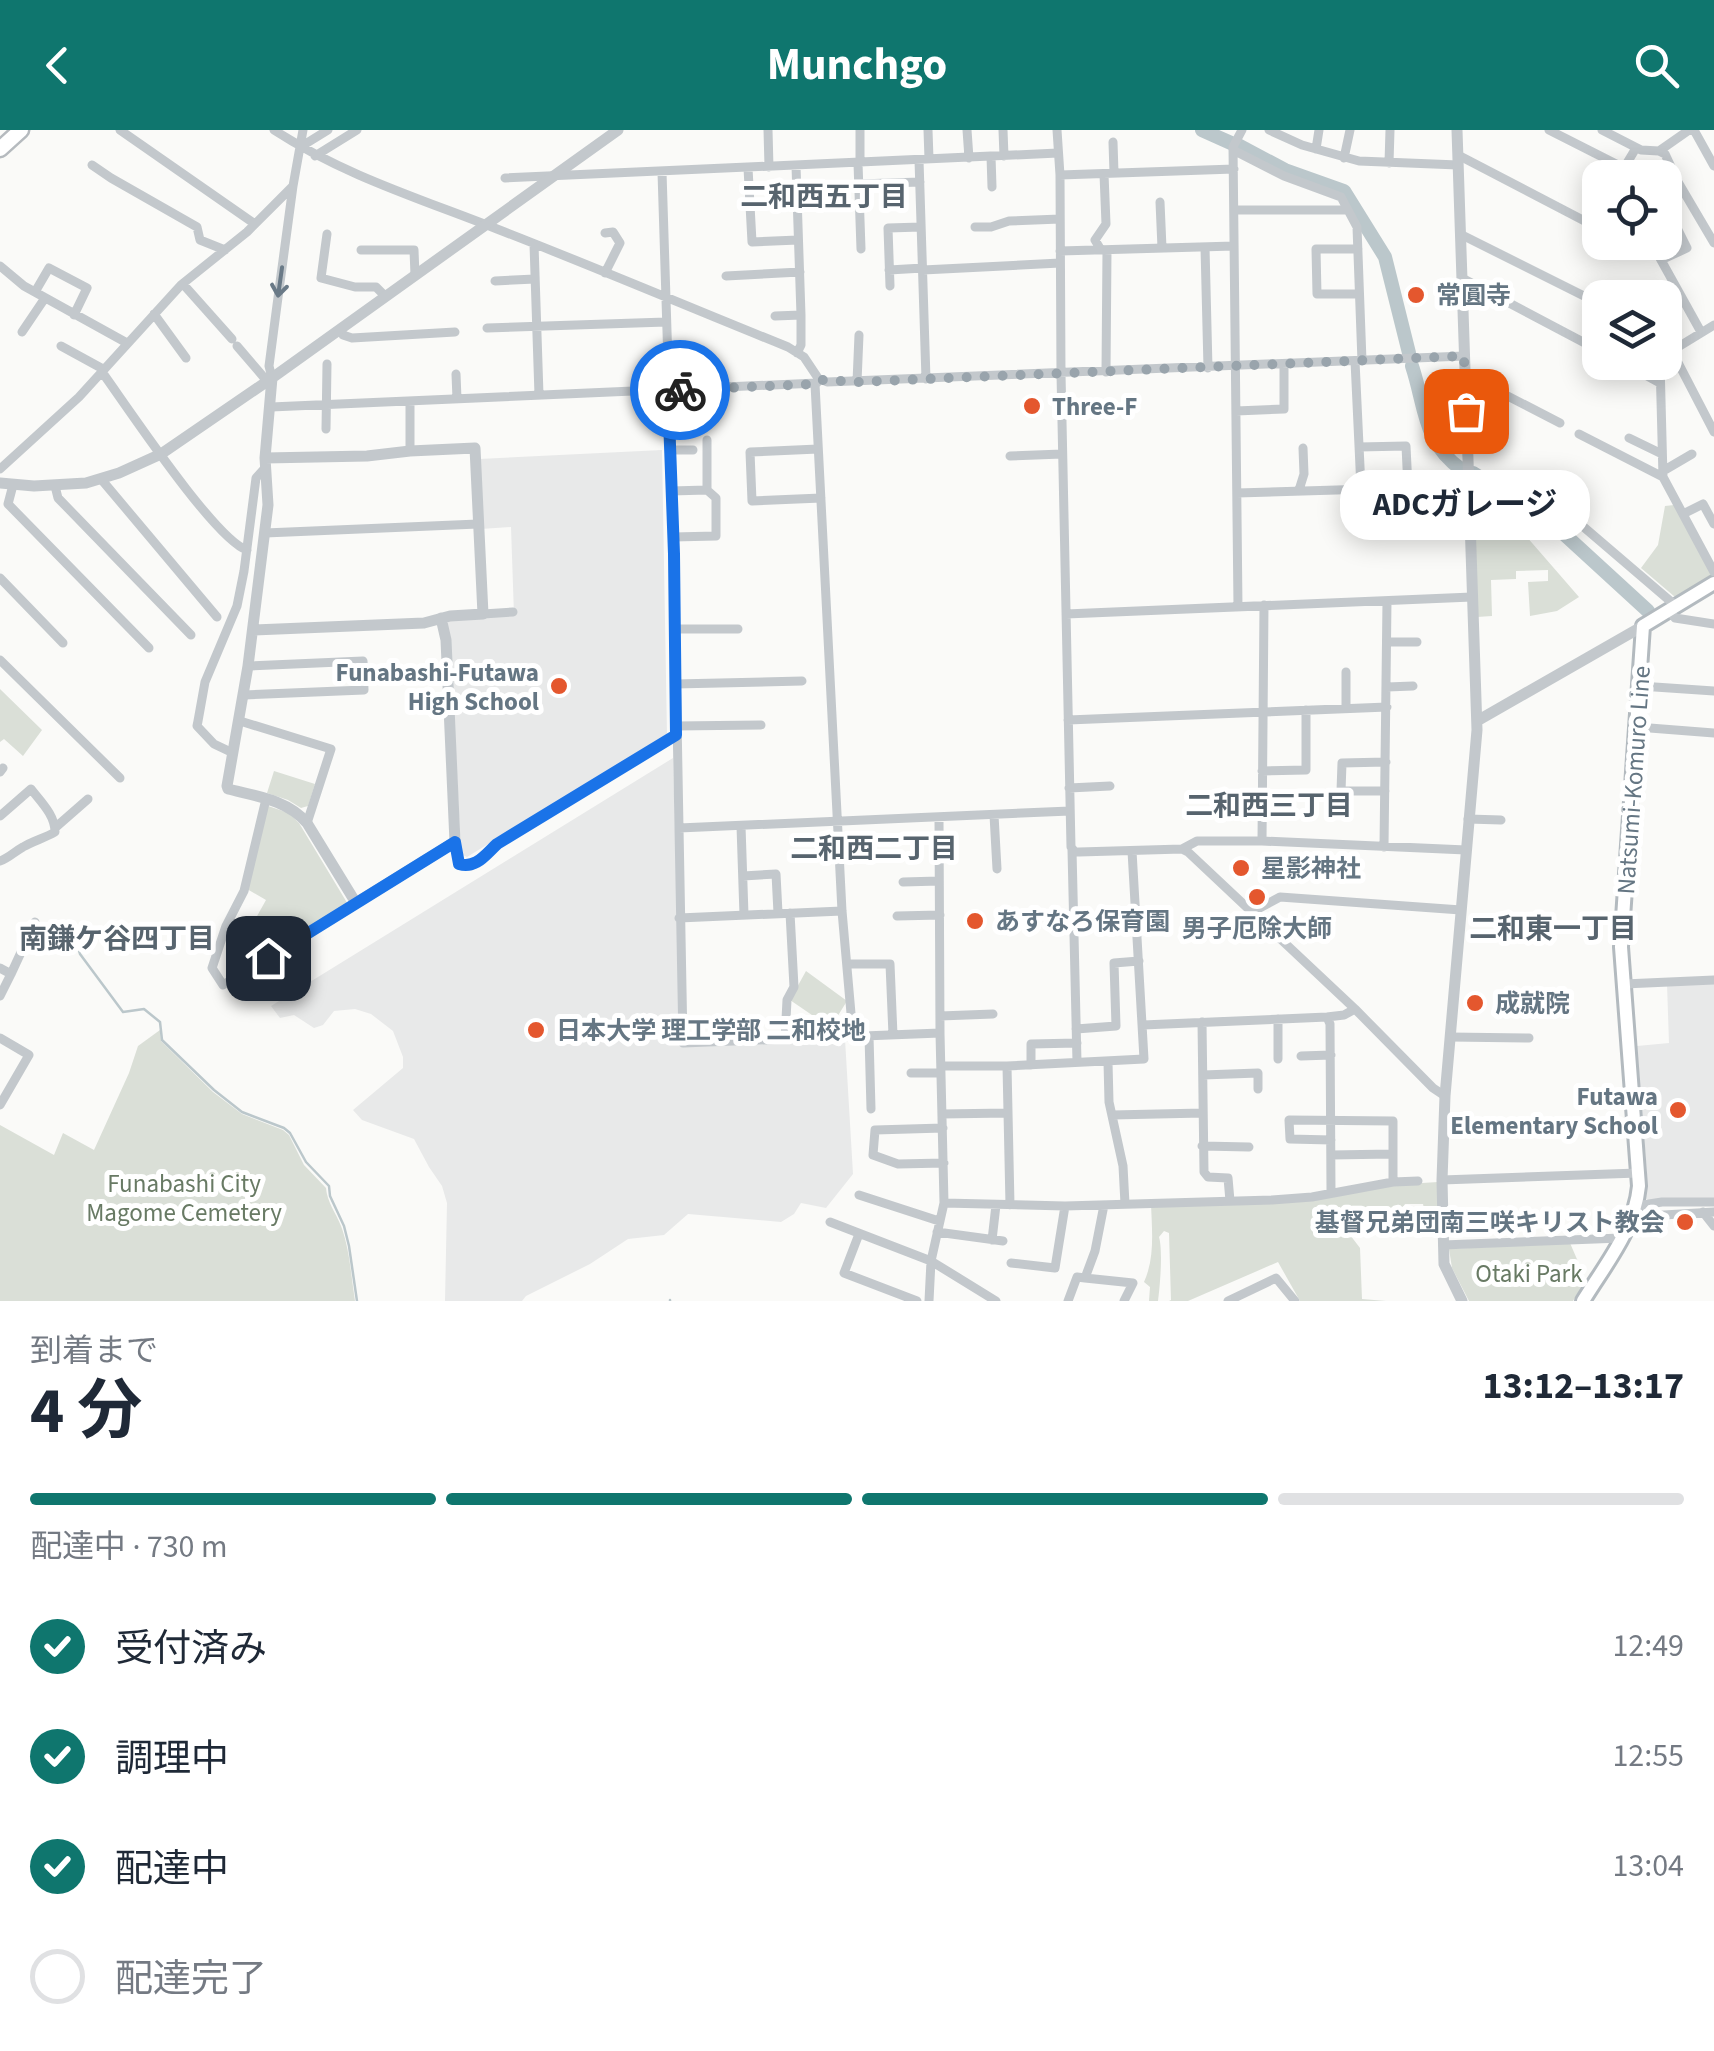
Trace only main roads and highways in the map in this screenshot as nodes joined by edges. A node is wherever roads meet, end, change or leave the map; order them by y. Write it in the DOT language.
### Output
graph roads {
  1 [pos="1714,584"];
  2 [pos="1583,1301"];
  1 -- 2 [label="main road, Natsumi-Komuro Line"];
}
